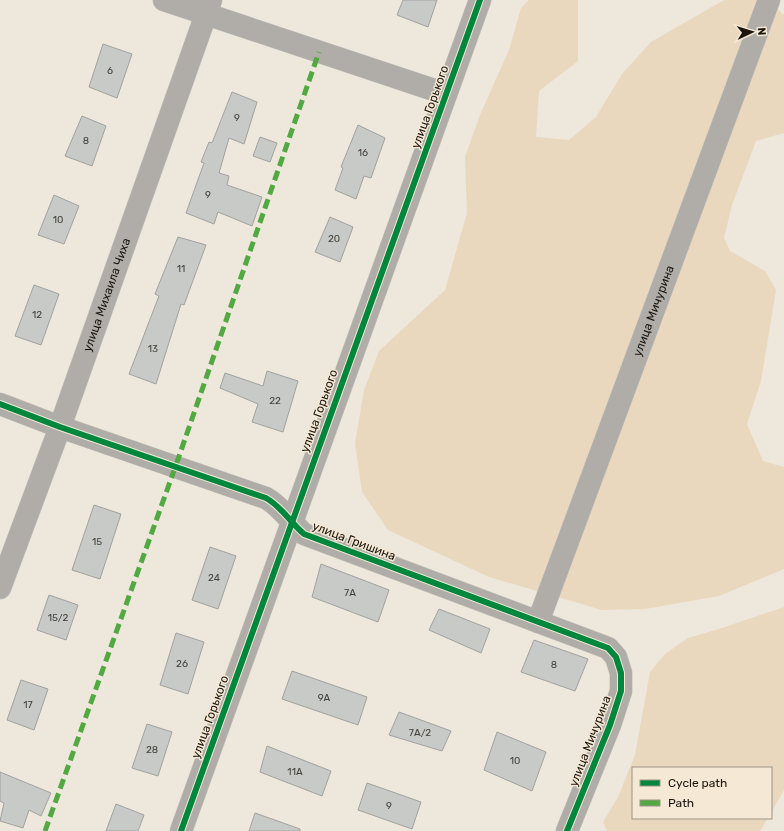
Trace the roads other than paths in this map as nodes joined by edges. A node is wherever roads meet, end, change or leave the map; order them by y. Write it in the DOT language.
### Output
graph roads {
  1 [pos="164,0"];
  2 [pos="480,0"];
  3 [pos="769,0"];
  4 [pos="208,7"];
  5 [pos="446,94"];
  6 [pos="0,404"];
  7 [pos="60,427"];
  8 [pos="291,522"];
  9 [pos="0,588"];
  10 [pos="538,622"];
  11 [pos="616,657"];
  12 [pos="181,831"];
  13 [pos="567,831"];
  1 -- 4 [label="street"];
  2 -- 5 [label="street, улица Горького"];
  3 -- 10 [label="street, улица Мичурина"];
  4 -- 5 [label="street"];
  4 -- 7 [label="street, улица Михаила Чиха"];
  5 -- 8 [label="street, улица Горького"];
  6 -- 7 [label="street, улица Гришина"];
  7 -- 8 [label="street, улица Гришина"];
  7 -- 9 [label="street, улица Михаила Чиха"];
  8 -- 10 [label="street, улица Гришина"];
  8 -- 12 [label="street, улица Горького"];
  10 -- 11 [label="street, улица Гришина"];
  11 -- 13 [label="street, улица Мичурина"];
}
